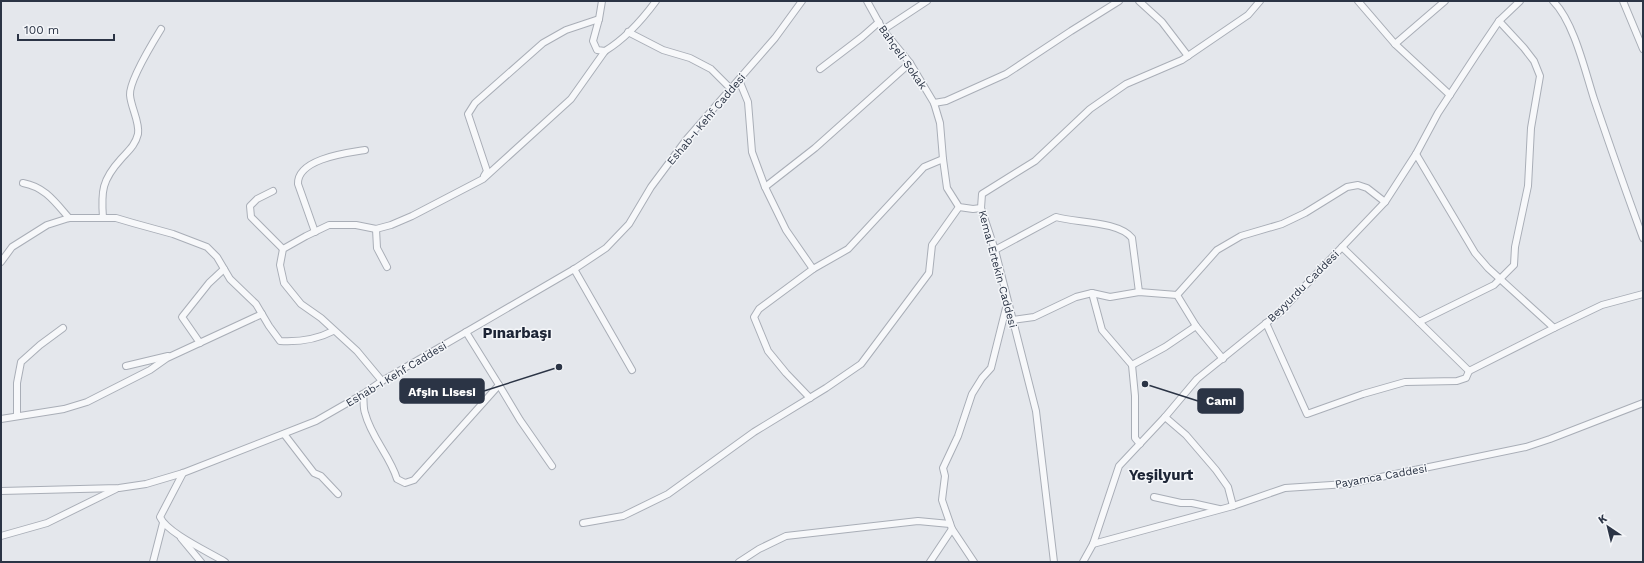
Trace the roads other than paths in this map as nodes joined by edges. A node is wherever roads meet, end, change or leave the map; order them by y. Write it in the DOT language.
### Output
graph roads {
  1 [pos="602,1"];
  2 [pos="656,1"];
  3 [pos="802,1"];
  4 [pos="867,1"];
  5 [pos="927,1"];
  6 [pos="1119,1"];
  7 [pos="1139,1"];
  8 [pos="1260,1"];
  9 [pos="1358,1"];
  10 [pos="1445,1"];
  11 [pos="1520,1"];
  12 [pos="1554,1"];
  13 [pos="1623,1"];
  14 [pos="599,19"];
  15 [pos="1499,21"];
  16 [pos="879,22"];
  17 [pos="161,29"];
  18 [pos="883,30"];
  19 [pos="628,32"];
  20 [pos="1395,44"];
  21 [pos="1643,49"];
  22 [pos="605,51"];
  23 [pos="1188,56"];
  24 [pos="910,63"];
  25 [pos="820,69"];
  26 [pos="739,80"];
  27 [pos="731,89"];
  28 [pos="1450,95"];
  29 [pos="934,103"];
  30 [pos="365,150"];
  31 [pos="1416,154"];
  32 [pos="943,159"];
  33 [pos="483,179"];
  34 [pos="23,183"];
  35 [pos="765,187"];
  36 [pos="273,192"];
  37 [pos="1385,202"];
  38 [pos="959,207"];
  39 [pos="981,208"];
  40 [pos="69,218"];
  41 [pos="103,218"];
  42 [pos="376,230"];
  43 [pos="315,232"];
  44 [pos="1643,238"];
  45 [pos="1342,247"];
  46 [pos="283,249"];
  47 [pos="995,250"];
  48 [pos="1,262"];
  49 [pos="387,267"];
  50 [pos="224,268"];
  51 [pos="574,270"];
  52 [pos="813,270"];
  53 [pos="1501,280"];
  54 [pos="1139,292"];
  55 [pos="1092,293"];
  56 [pos="1177,294"];
  57 [pos="1643,294"];
  58 [pos="1007,303"];
  59 [pos="262,314"];
  60 [pos="1012,320"];
  61 [pos="1420,322"];
  62 [pos="1266,323"];
  63 [pos="1196,326"];
  64 [pos="63,328"];
  65 [pos="1554,328"];
  66 [pos="333,331"];
  67 [pos="466,332"];
  68 [pos="200,343"];
  69 [pos="175,355"];
  70 [pos="1223,359"];
  71 [pos="1132,365"];
  72 [pos="126,366"];
  73 [pos="632,370"];
  74 [pos="1470,371"];
  75 [pos="382,381"];
  76 [pos="499,385"];
  77 [pos="363,394"];
  78 [pos="810,398"];
  79 [pos="1643,402"];
  80 [pos="17,416"];
  81 [pos="1165,417"];
  82 [pos="1,419"];
  83 [pos="284,434"];
  84 [pos="1140,444"];
  85 [pos="552,466"];
  86 [pos="182,473"];
  87 [pos="119,488"];
  88 [pos="1,491"];
  89 [pos="338,494"];
  90 [pos="1154,497"];
  91 [pos="1233,506"];
  92 [pos="1220,509"];
  93 [pos="163,523"];
  94 [pos="583,523"];
  95 [pos="951,526"];
  96 [pos="178,534"];
  97 [pos="1,536"];
  98 [pos="1093,544"];
  99 [pos="153,562"];
  100 [pos="201,562"];
  101 [pos="225,562"];
  102 [pos="739,562"];
  103 [pos="930,562"];
  104 [pos="974,562"];
  105 [pos="1054,562"];
  106 [pos="1083,562"];
  1 -- 14 [label="street"];
  2 -- 19 [label="street"];
  3 -- 26 [label="street, Eshab-ı Kehf Caddesi"];
  4 -- 16 [label="street, Bahçeli Sokak"];
  5 -- 18 [label="street"];
  6 -- 29 [label="street"];
  7 -- 23 [label="street"];
  8 -- 23 [label="street, Kemal Ertekin Caddesi"];
  9 -- 20 [label="street"];
  10 -- 20 [label="street"];
  11 -- 15 [label="street, Beyyurdu Caddesi"];
  12 -- 44 [label="street"];
  13 -- 21 [label="street"];
  14 -- 22 [label="street"];
  14 -- 33 [label="street"];
  15 -- 28 [label="street, Beyyurdu Caddesi"];
  15 -- 53 [label="street"];
  16 -- 18 [label="street, Bahçeli Sokak"];
  16 -- 25 [label="street"];
  17 -- 41 [label="street"];
  18 -- 24 [label="street, Bahçeli Sokak"];
  19 -- 22 [label="street"];
  19 -- 27 [label="street"];
  20 -- 28 [label="street"];
  22 -- 33 [label="street"];
  23 -- 39 [label="street, Kemal Ertekin Caddesi"];
  24 -- 29 [label="street, Bahçeli Sokak"];
  24 -- 35 [label="street"];
  26 -- 27 [label="street, Eshab-ı Kehf Caddesi"];
  26 -- 35 [label="street"];
  27 -- 51 [label="street, Eshab-ı Kehf Caddesi"];
  28 -- 31 [label="street, Beyyurdu Caddesi"];
  29 -- 32 [label="street, Bahçeli Sokak"];
  30 -- 43 [label="street"];
  31 -- 37 [label="street, Beyyurdu Caddesi"];
  31 -- 53 [label="street"];
  32 -- 38 [label="street, Bahçeli Sokak"];
  32 -- 52 [label="street"];
  33 -- 42 [label="street"];
  34 -- 40 [label="street"];
  35 -- 52 [label="street"];
  36 -- 46 [label="street"];
  37 -- 45 [label="street, Beyyurdu Caddesi"];
  37 -- 56 [label="street"];
  38 -- 39 [label="street"];
  38 -- 78 [label="street"];
  39 -- 47 [label="street, Kemal Ertekin Caddesi"];
  40 -- 41 [label="street"];
  40 -- 48 [label="street"];
  41 -- 50 [label="street"];
  42 -- 43 [label="street"];
  42 -- 49 [label="street"];
  43 -- 46 [label="street"];
  45 -- 61 [label="street"];
  45 -- 62 [label="street, Beyyurdu Caddesi"];
  46 -- 66 [label="street"];
  47 -- 54 [label="street"];
  47 -- 58 [label="street, Kemal Ertekin Caddesi"];
  50 -- 59 [label="street"];
  50 -- 68 [label="street"];
  51 -- 67 [label="street, Eshab-ı Kehf Caddesi"];
  51 -- 73 [label="street"];
  52 -- 78 [label="street"];
  53 -- 61 [label="street"];
  53 -- 65 [label="street"];
  54 -- 55 [label="street"];
  54 -- 56 [label="street"];
  55 -- 60 [label="street"];
  55 -- 71 [label="street"];
  56 -- 63 [label="street"];
  57 -- 65 [label="street"];
  58 -- 60 [label="street, Kemal Ertekin Caddesi"];
  58 -- 95 [label="street"];
  59 -- 66 [label="street"];
  59 -- 68 [label="street"];
  60 -- 105 [label="street, Kemal Ertekin Caddesi"];
  61 -- 74 [label="street"];
  62 -- 70 [label="street, Beyyurdu Caddesi"];
  62 -- 74 [label="street"];
  63 -- 70 [label="street"];
  63 -- 71 [label="street"];
  64 -- 80 [label="street"];
  65 -- 74 [label="street"];
  66 -- 75 [label="street"];
  67 -- 75 [label="street, Eshab-ı Kehf Caddesi"];
  67 -- 76 [label="street"];
  68 -- 69 [label="street"];
  69 -- 72 [label="street"];
  69 -- 80 [label="street"];
  70 -- 81 [label="street, Beyyurdu Caddesi"];
  71 -- 84 [label="street"];
  75 -- 77 [label="street, Eshab-ı Kehf Caddesi"];
  76 -- 77 [label="street"];
  76 -- 85 [label="street"];
  77 -- 83 [label="street, Eshab-ı Kehf Caddesi"];
  78 -- 94 [label="street"];
  79 -- 91 [label="street, Payamca Caddesi"];
  80 -- 82 [label="street"];
  81 -- 84 [label="street, Beyyurdu Caddesi"];
  81 -- 91 [label="street"];
  83 -- 86 [label="street, Eshab-ı Kehf Caddesi"];
  83 -- 89 [label="street"];
  84 -- 98 [label="street, Beyyurdu Caddesi"];
  86 -- 87 [label="street, Eshab-ı Kehf Caddesi"];
  86 -- 93 [label="street"];
  87 -- 88 [label="street, Eshab-ı Kehf Caddesi"];
  87 -- 97 [label="street"];
  90 -- 92 [label="street"];
  91 -- 92 [label="street, Payamca Caddesi"];
  92 -- 98 [label="street, Payamca Caddesi"];
  93 -- 96 [label="street"];
  93 -- 99 [label="street"];
  95 -- 102 [label="street"];
  95 -- 103 [label="street"];
  95 -- 104 [label="street"];
  96 -- 100 [label="street"];
  96 -- 101 [label="street"];
  98 -- 106 [label="street, Beyyurdu Caddesi"];
}
